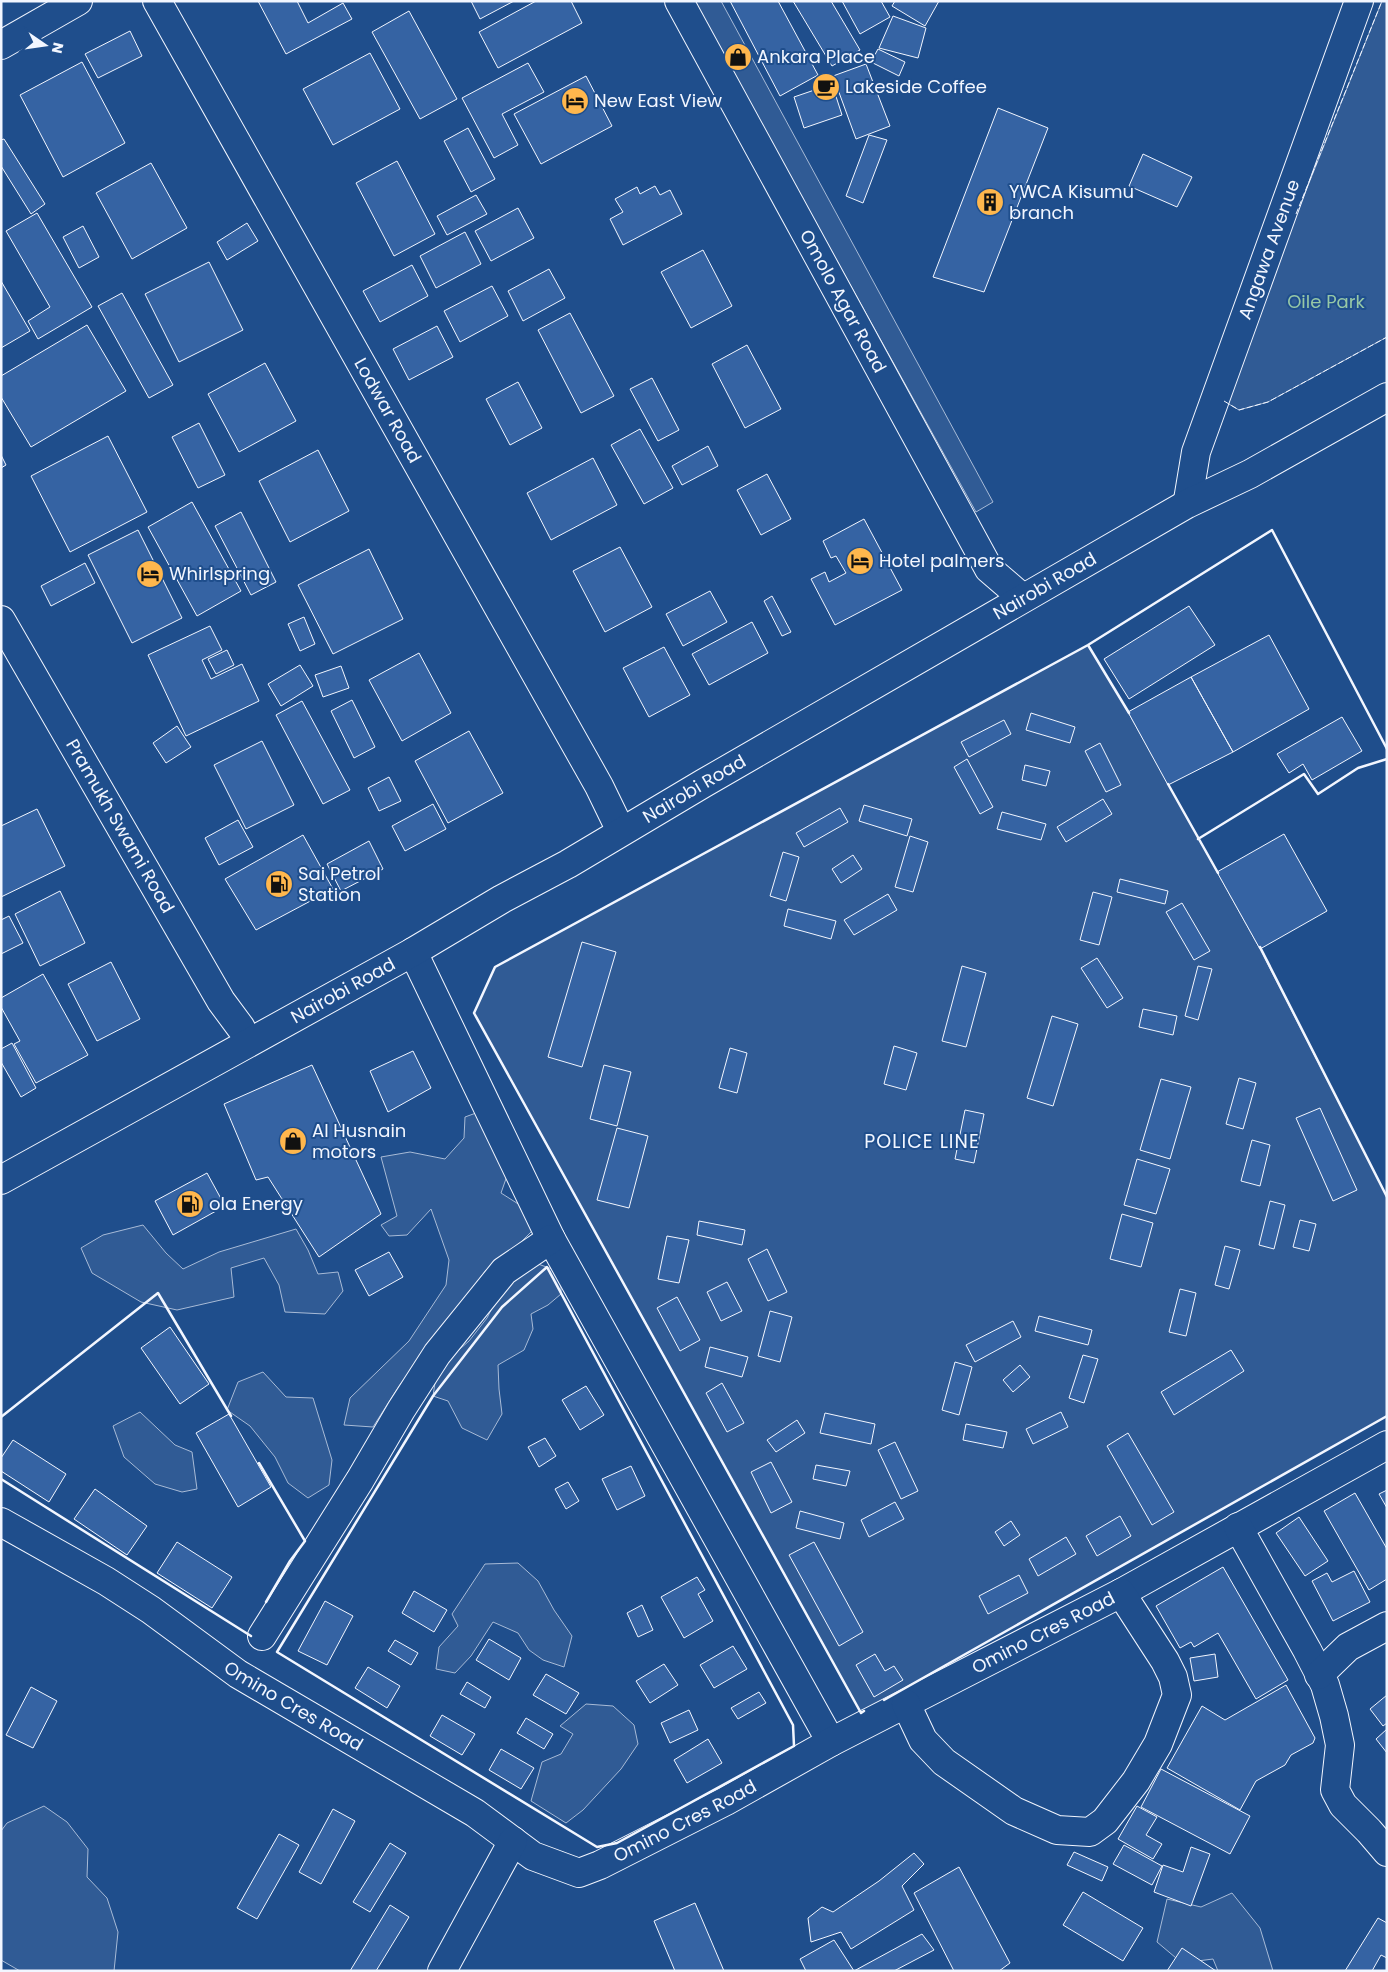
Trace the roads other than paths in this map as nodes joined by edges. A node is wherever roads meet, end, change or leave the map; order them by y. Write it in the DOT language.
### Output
graph roads {
  1 [pos="78,1"];
  2 [pos="157,1"];
  3 [pos="679,1"];
  4 [pos="1359,1"];
  5 [pos="1,45"];
  6 [pos="1387,391"];
  7 [pos="1387,397"];
  8 [pos="1188,500"];
  9 [pos="1018,594"];
  10 [pos="1,620"];
  11 [pos="616,821"];
  12 [pos="412,952"];
  13 [pos="241,1028"];
  14 [pos="1,1164"];
  15 [pos="1,1180"];
  16 [pos="552,1238"];
  17 [pos="1387,1445"];
  18 [pos="1,1522"];
  19 [pos="1238,1527"];
  20 [pos="1121,1593"];
  21 [pos="1387,1626"];
  22 [pos="262,1636"];
  23 [pos="1319,1675"];
  24 [pos="906,1704"];
  25 [pos="831,1742"];
  26 [pos="513,1841"];
  27 [pos="1387,1852"];
  28 [pos="442,1971"];
  1 -- 5 [label="main road"];
  2 -- 11 [label="main road, Lodwar Road"];
  3 -- 9 [label="main road, Omolo Agar Road"];
  4 -- 8 [label="main road, Angawa Avenue"];
  6 -- 8 [label="main road, Nairobi Road"];
  7 -- 12 [label="main road, Nairobi Road"];
  8 -- 9 [label="main road, Nairobi Road"];
  9 -- 11 [label="main road, Nairobi Road"];
  10 -- 13 [label="main road, Pramukh Swami Road"];
  11 -- 13 [label="main road, Nairobi Road"];
  12 -- 15 [label="main road, Nairobi Road"];
  12 -- 16 [label="main road"];
  13 -- 14 [label="main road, Nairobi Road"];
  16 -- 22 [label="main road"];
  16 -- 25 [label="main road"];
  17 -- 19 [label="main road, Omino Cres Road"];
  18 -- 26 [label="main road, Omino Cres Road"];
  19 -- 20 [label="main road, Omino Cres Road"];
  19 -- 23 [label="main road"];
  20 -- 24 [label="main road, Omino Cres Road"];
  20 -- 24 [label="main road"];
  21 -- 23 [label="main road"];
  23 -- 27 [label="main road"];
  24 -- 25 [label="main road, Omino Cres Road"];
  25 -- 26 [label="main road, Omino Cres Road"];
  26 -- 28 [label="main road"];
}
